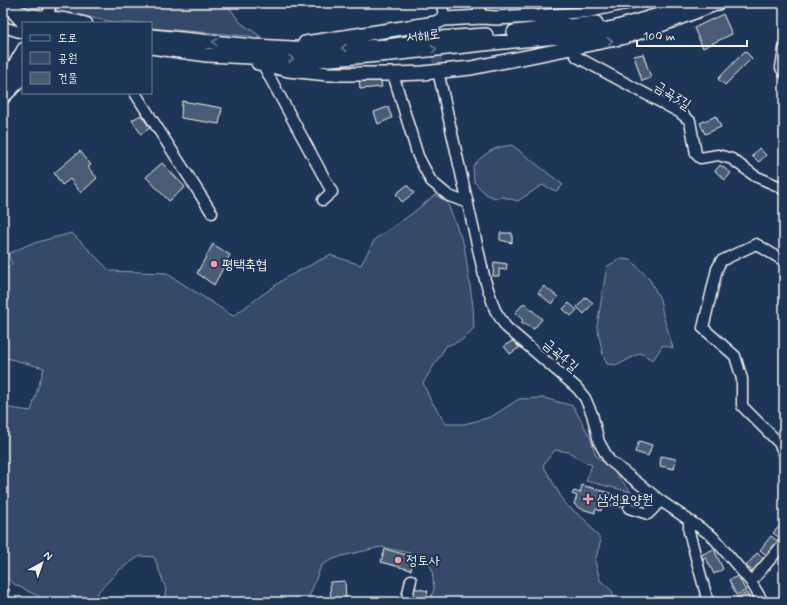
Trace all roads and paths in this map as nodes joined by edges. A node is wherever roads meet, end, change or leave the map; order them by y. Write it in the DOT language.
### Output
graph roads {
  1 [pos="51,3"];
  2 [pos="442,3"];
  3 [pos="478,3"];
  4 [pos="632,3"];
  5 [pos="694,3"];
  6 [pos="718,3"];
  7 [pos="666,4"];
  8 [pos="6,7"];
  9 [pos="533,16"];
  10 [pos="482,17"];
  11 [pos="24,19"];
  12 [pos="43,19"];
  13 [pos="440,21"];
  14 [pos="84,22"];
  15 [pos="569,26"];
  16 [pos="3,27"];
  17 [pos="22,33"];
  18 [pos="152,36"];
  19 [pos="152,46"];
  20 [pos="280,47"];
  21 [pos="572,48"];
  22 [pos="784,49"];
  23 [pos="22,50"];
  24 [pos="238,56"];
  25 [pos="263,65"];
  26 [pos="22,66"];
  27 [pos="438,71"];
  28 [pos="784,72"];
  29 [pos="392,74"];
  30 [pos="22,78"];
  31 [pos="3,81"];
  32 [pos="136,94"];
  33 [pos="3,97"];
  34 [pos="784,190"];
  35 [pos="323,200"];
  36 [pos="468,203"];
  37 [pos="212,213"];
  38 [pos="784,260"];
  39 [pos="784,453"];
  40 [pos="661,501"];
  41 [pos="629,508"];
  42 [pos="690,521"];
  43 [pos="784,543"];
  44 [pos="411,580"];
  45 [pos="752,582"];
  46 [pos="406,602"];
  47 [pos="708,602"];
  48 [pos="763,602"];
  1 -- 12 [label="street"];
  2 -- 13 [label="street"];
  3 -- 10 [label="street"];
  4 -- 9 [label="street"];
  24 -- 5 [label="main road, 서해로, one-way"];
  21 -- 6 [label="main road, one-way"];
  7 -- 15 [label="main road, 서해로"];
  8 -- 11 [label="main road"];
  9 -- 10 [label="main road"];
  9 -- 15 [label="main road"];
  10 -- 13 [label="main road"];
  11 -- 12 [label="main road"];
  12 -- 14 [label="street"];
  13 -- 20 [label="main road"];
  15 -- 20 [label="main road, 서해로, one-way"];
  16 -- 17 [label="street"];
  20 -- 18 [label="main road, 서해로, one-way"];
  19 -- 24 [label="main road, 서해로"];
  21 -- 27 [label="main road"];
  21 -- 34 [label="street, 금곡3길"];
  22 -- 28 [label="street"];
  23 -- 31 [label="street"];
  24 -- 25 [label="main road"];
  25 -- 29 [label="main road"];
  25 -- 35 [label="street"];
  26 -- 31 [label="main road"];
  27 -- 29 [label="main road"];
  27 -- 36 [label="street, 금곡4길"];
  29 -- 36 [label="street"];
  30 -- 33 [label="main road"];
  32 -- 37 [label="street"];
  36 -- 40 [label="street, 금곡4길"];
  38 -- 39 [label="street"];
  40 -- 41 [label="street"];
  40 -- 42 [label="street, 금곡4길"];
  42 -- 45 [label="street, 금곡4길"];
  42 -- 47 [label="street"];
  43 -- 45 [label="street"];
  44 -- 46 [label="street"];
  45 -- 48 [label="street, 금곡4길"];
}
